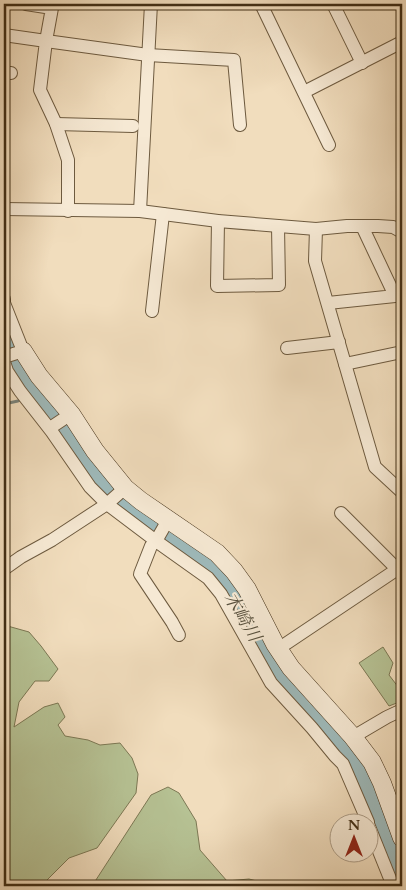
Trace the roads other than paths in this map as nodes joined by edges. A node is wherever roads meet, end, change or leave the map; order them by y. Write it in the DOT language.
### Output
graph roads {
  1 [pos="26,4"];
  2 [pos="151,4"];
  3 [pos="261,4"];
  4 [pos="333,4"];
  5 [pos="52,6"];
  6 [pos="4,35"];
  7 [pos="46,41"];
  8 [pos="402,42"];
  9 [pos="148,55"];
  10 [pos="362,63"];
  11 [pos="304,92"];
  12 [pos="56,124"];
  13 [pos="240,125"];
  14 [pos="133,126"];
  15 [pos="329,145"];
  16 [pos="4,209"];
  17 [pos="68,211"];
  18 [pos="140,211"];
  19 [pos="163,214"];
  20 [pos="218,221"];
  21 [pos="278,226"];
  22 [pos="362,226"];
  23 [pos="316,229"];
  24 [pos="402,232"];
  25 [pos="4,299"];
  26 [pos="328,303"];
  27 [pos="152,311"];
  28 [pos="339,342"];
  29 [pos="287,348"];
  30 [pos="23,351"];
  31 [pos="402,352"];
  32 [pos="4,357"];
  33 [pos="4,362"];
  34 [pos="345,364"];
  35 [pos="71,414"];
  36 [pos="50,428"];
  37 [pos="125,488"];
  38 [pos="402,492"];
  39 [pos="107,504"];
  40 [pos="342,513"];
  41 [pos="168,520"];
  42 [pos="156,541"];
  43 [pos="400,567"];
  44 [pos="4,569"];
  45 [pos="179,635"];
  46 [pos="278,649"];
  47 [pos="402,710"];
  48 [pos="352,736"];
  49 [pos="363,812"];
  50 [pos="402,838"];
  51 [pos="378,848"];
  52 [pos="393,886"];
  1 -- 5 [label="street"];
  2 -- 9 [label="street"];
  3 -- 11 [label="street"];
  4 -- 10 [label="street"];
  5 -- 7 [label="street"];
  6 -- 7 [label="street"];
  7 -- 9 [label="street"];
  7 -- 12 [label="street"];
  8 -- 10 [label="street"];
  9 -- 13 [label="street"];
  9 -- 18 [label="street"];
  10 -- 11 [label="street"];
  11 -- 15 [label="street"];
  12 -- 14 [label="street"];
  12 -- 17 [label="street"];
  16 -- 17 [label="street"];
  17 -- 18 [label="street"];
  18 -- 19 [label="street"];
  19 -- 20 [label="street"];
  19 -- 27 [label="street"];
  20 -- 21 [label="street"];
  20 -- 21 [label="street"];
  21 -- 23 [label="street"];
  22 -- 23 [label="street"];
  22 -- 24 [label="street"];
  22 -- 26 [label="street"];
  23 -- 26 [label="street"];
  25 -- 30 [label="street"];
  26 -- 28 [label="street"];
  28 -- 29 [label="street"];
  28 -- 34 [label="street"];
  30 -- 32 [label="street"];
  30 -- 35 [label="street"];
  31 -- 34 [label="street"];
  33 -- 36 [label="street"];
  34 -- 38 [label="street"];
  35 -- 36 [label="street"];
  35 -- 37 [label="street"];
  36 -- 39 [label="street"];
  37 -- 39 [label="street"];
  37 -- 41 [label="street"];
  39 -- 42 [label="street"];
  39 -- 44 [label="street"];
  40 -- 43 [label="street"];
  41 -- 42 [label="street"];
  41 -- 46 [label="street"];
  42 -- 45 [label="street"];
  42 -- 49 [label="street"];
  43 -- 46 [label="street"];
  46 -- 48 [label="street"];
  47 -- 48 [label="street"];
  48 -- 50 [label="street"];
  51 -- 52 [label="street"];
}
